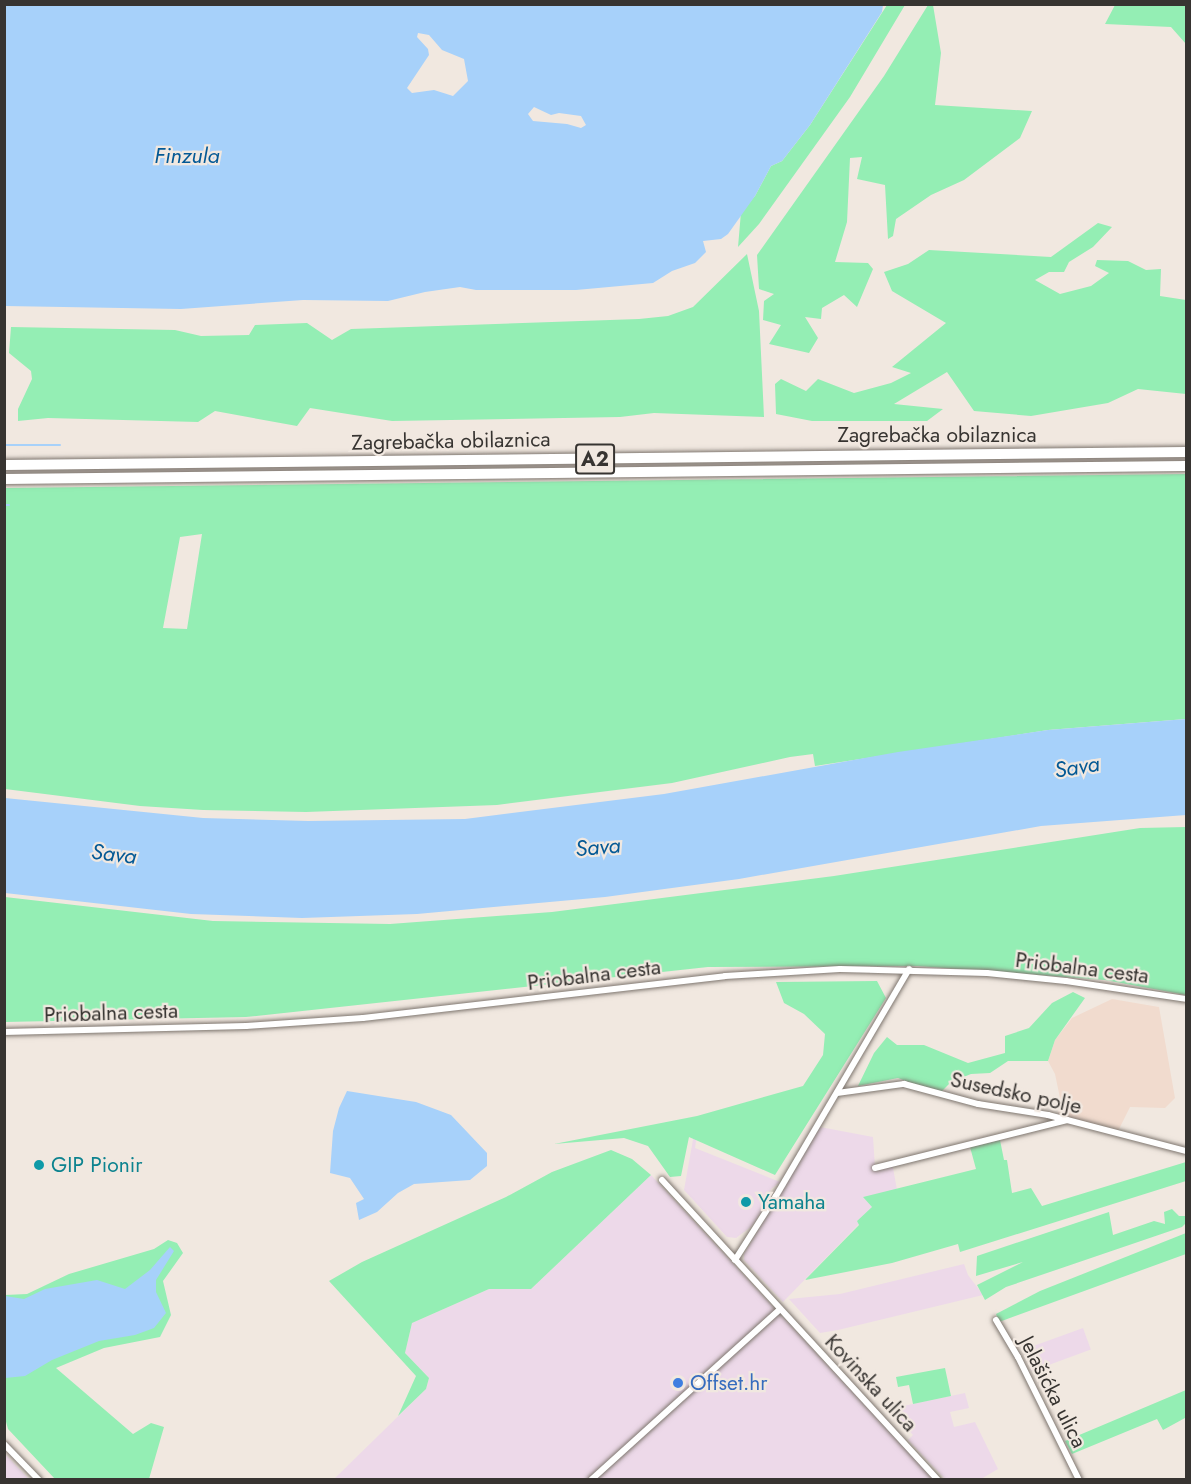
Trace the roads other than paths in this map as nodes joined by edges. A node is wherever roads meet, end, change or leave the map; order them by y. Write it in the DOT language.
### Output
graph roads {
  1 [pos="1186,452"];
  2 [pos="4,465"];
  3 [pos="1186,466"];
  4 [pos="4,479"];
  5 [pos="909,969"];
  6 [pos="1186,999"];
  7 [pos="4,1032"];
  8 [pos="837,1093"];
  9 [pos="1067,1120"];
  10 [pos="1186,1151"];
  11 [pos="875,1168"];
  12 [pos="662,1180"];
  13 [pos="735,1260"];
  14 [pos="780,1309"];
  15 [pos="996,1320"];
  16 [pos="4,1444"];
  17 [pos="39,1479"];
  18 [pos="591,1479"];
  19 [pos="938,1479"];
  20 [pos="1079,1479"];
  1 -- 2 [label="highway, Zagrebačka obilaznica / A2"];
  3 -- 4 [label="highway, Zagrebačka obilaznica / A2"];
  5 -- 6 [label="street, Priobalna cesta"];
  5 -- 7 [label="street, Priobalna cesta"];
  5 -- 8 [label="street"];
  8 -- 9 [label="street, Susedsko polje"];
  8 -- 13 [label="street"];
  9 -- 10 [label="street, Susedsko polje"];
  9 -- 11 [label="street"];
  12 -- 13 [label="street, Kovinska ulica"];
  13 -- 14 [label="street, Kovinska ulica"];
  14 -- 18 [label="street"];
  14 -- 19 [label="street, Kovinska ulica"];
  15 -- 20 [label="street, Jelašićka ulica"];
  16 -- 17 [label="street"];
}
